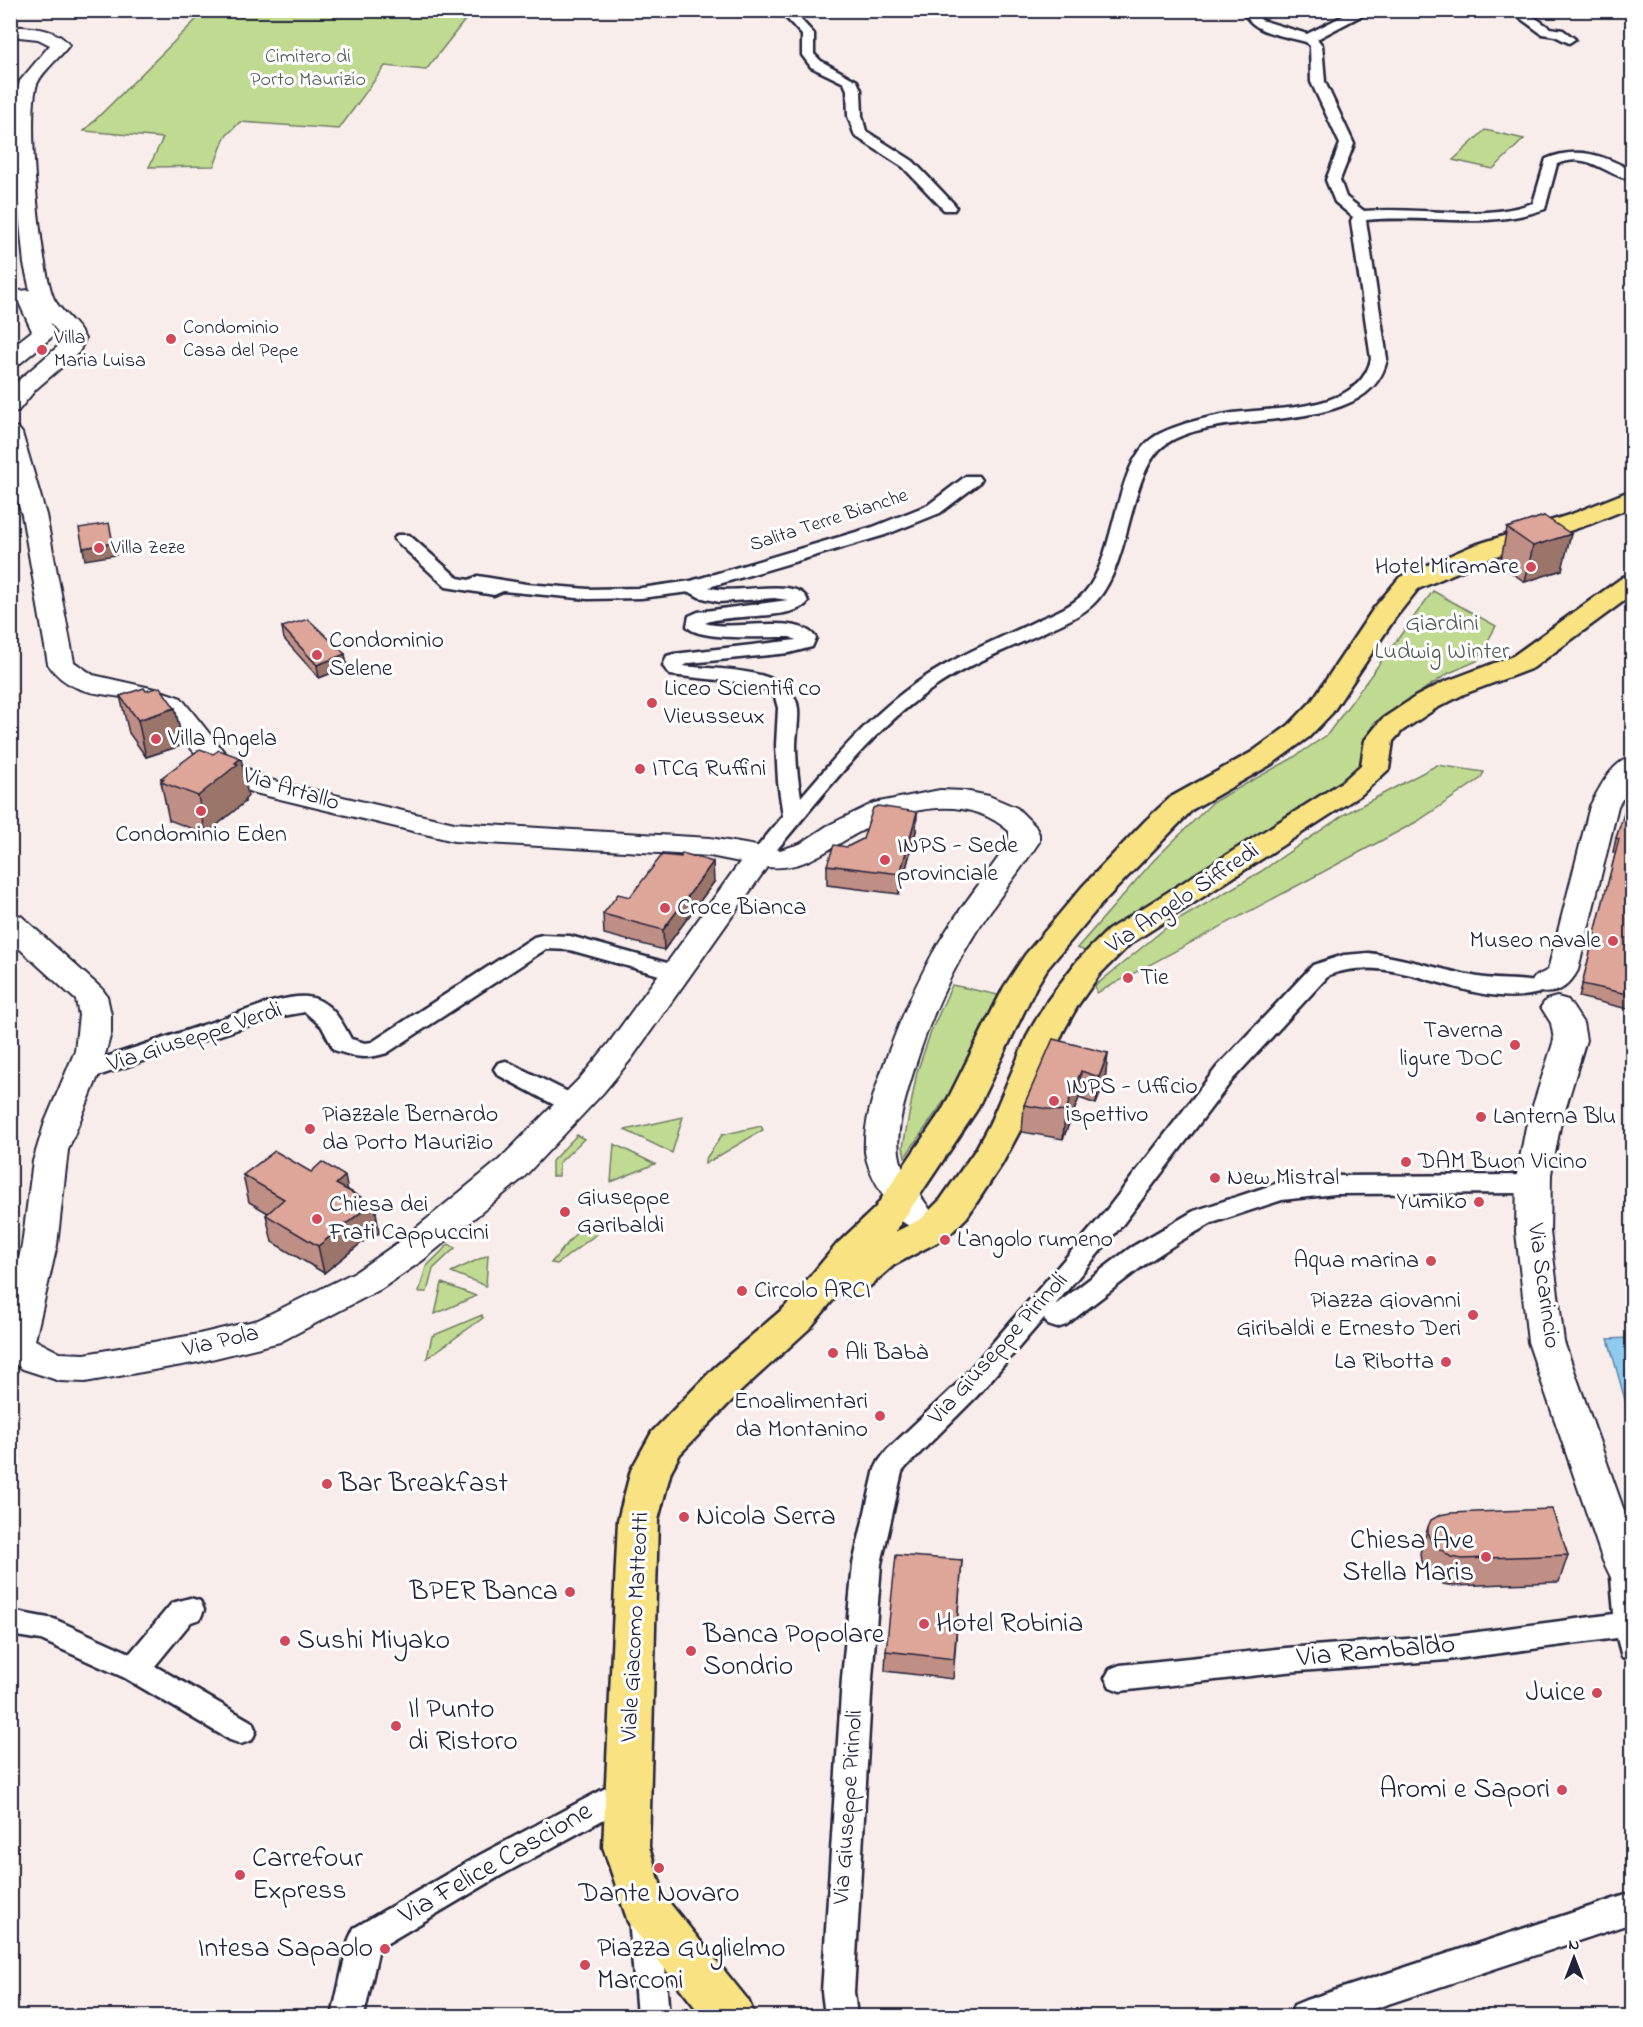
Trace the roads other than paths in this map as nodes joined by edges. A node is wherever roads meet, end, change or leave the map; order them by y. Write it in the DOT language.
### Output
graph roads {
  1 [pos="785,10"];
  2 [pos="1250,10"];
  3 [pos="1366,10"];
  4 [pos="1515,10"];
  5 [pos="10,31"];
  6 [pos="1312,36"];
  7 [pos="1569,39"];
  8 [pos="1632,176"];
  9 [pos="949,207"];
  10 [pos="1361,216"];
  11 [pos="34,264"];
  12 [pos="10,360"];
  13 [pos="10,406"];
  14 [pos="10,434"];
  15 [pos="972,480"];
  16 [pos="1632,498"];
  17 [pos="403,539"];
  18 [pos="478,581"];
  19 [pos="1632,583"];
  20 [pos="693,586"];
  21 [pos="526,589"];
  22 [pos="1632,765"];
  23 [pos="1622,793"];
  24 [pos="794,819"];
  25 [pos="759,857"];
  26 [pos="10,923"];
  27 [pos="677,973"];
  28 [pos="1552,988"];
  29 [pos="506,1069"];
  30 [pos="83,1073"];
  31 [pos="574,1105"];
  32 [pos="1532,1184"];
  33 [pos="916,1215"];
  34 [pos="798,1317"];
  35 [pos="1057,1318"];
  36 [pos="13,1352"];
  37 [pos="1628,1570"];
  38 [pos="190,1610"];
  39 [pos="10,1623"];
  40 [pos="1631,1632"];
  41 [pos="135,1669"];
  42 [pos="1120,1678"];
  43 [pos="241,1731"];
  44 [pos="628,1790"];
  45 [pos="645,1907"];
  46 [pos="1632,1908"];
  47 [pos="348,2016"];
  48 [pos="653,2016"];
  49 [pos="731,2016"];
  50 [pos="841,2016"];
  51 [pos="1306,2016"];
  1 -- 9 [label="street"];
  2 -- 10 [label="street"];
  3 -- 6 [label="street"];
  4 -- 7 [label="street"];
  5 -- 11 [label="street"];
  8 -- 10 [label="street"];
  10 -- 24 [label="street"];
  11 -- 12 [label="street"];
  11 -- 13 [label="street"];
  14 -- 25 [label="street, Via Artallo"];
  15 -- 20 [label="street, Salita Terre Bianche"];
  16 -- 33 [label="main road"];
  17 -- 21 [label="street, Salita Terre Bianche"];
  18 -- 21 [label="street, Salita Terre Bianche"];
  19 -- 33 [label="main road, Via Angelo Siffredi"];
  20 -- 21 [label="street, Salita Terre Bianche"];
  20 -- 24 [label="street, Salita Terre Bianche"];
  22 -- 23 [label="street"];
  23 -- 28 [label="street"];
  24 -- 25 [label="street"];
  25 -- 27 [label="street, Via Pola"];
  25 -- 33 [label="street, Via Artallo"];
  26 -- 30 [label="street, Via Giuseppe Verdi"];
  27 -- 30 [label="street, Via Giuseppe Verdi"];
  27 -- 31 [label="street, Via Pola"];
  28 -- 32 [label="street, Via Scarincio"];
  28 -- 50 [label="street, Via Giuseppe Pirinoli"];
  29 -- 31 [label="street"];
  30 -- 36 [label="street, Via Giuseppe Verdi"];
  31 -- 36 [label="street, Via Pola"];
  32 -- 35 [label="street"];
  32 -- 37 [label="street, Via Scarincio"];
  33 -- 34 [label="main road, Via Angelo Siffredi"];
  33 -- 34 [label="main road, Viale Giacomo Matteotti"];
  34 -- 44 [label="main road, Viale Giacomo Matteotti"];
  37 -- 40 [label="street, Via Scarincio"];
  38 -- 41 [label="street"];
  39 -- 41 [label="street"];
  40 -- 42 [label="street, Via Rambaldo"];
  41 -- 43 [label="street"];
  44 -- 45 [label="main road, Viale Giacomo Matteotti"];
  44 -- 47 [label="street, Via Felice Cascione"];
  45 -- 48 [label="street"];
  45 -- 49 [label="main road"];
  46 -- 51 [label="street"];
}
